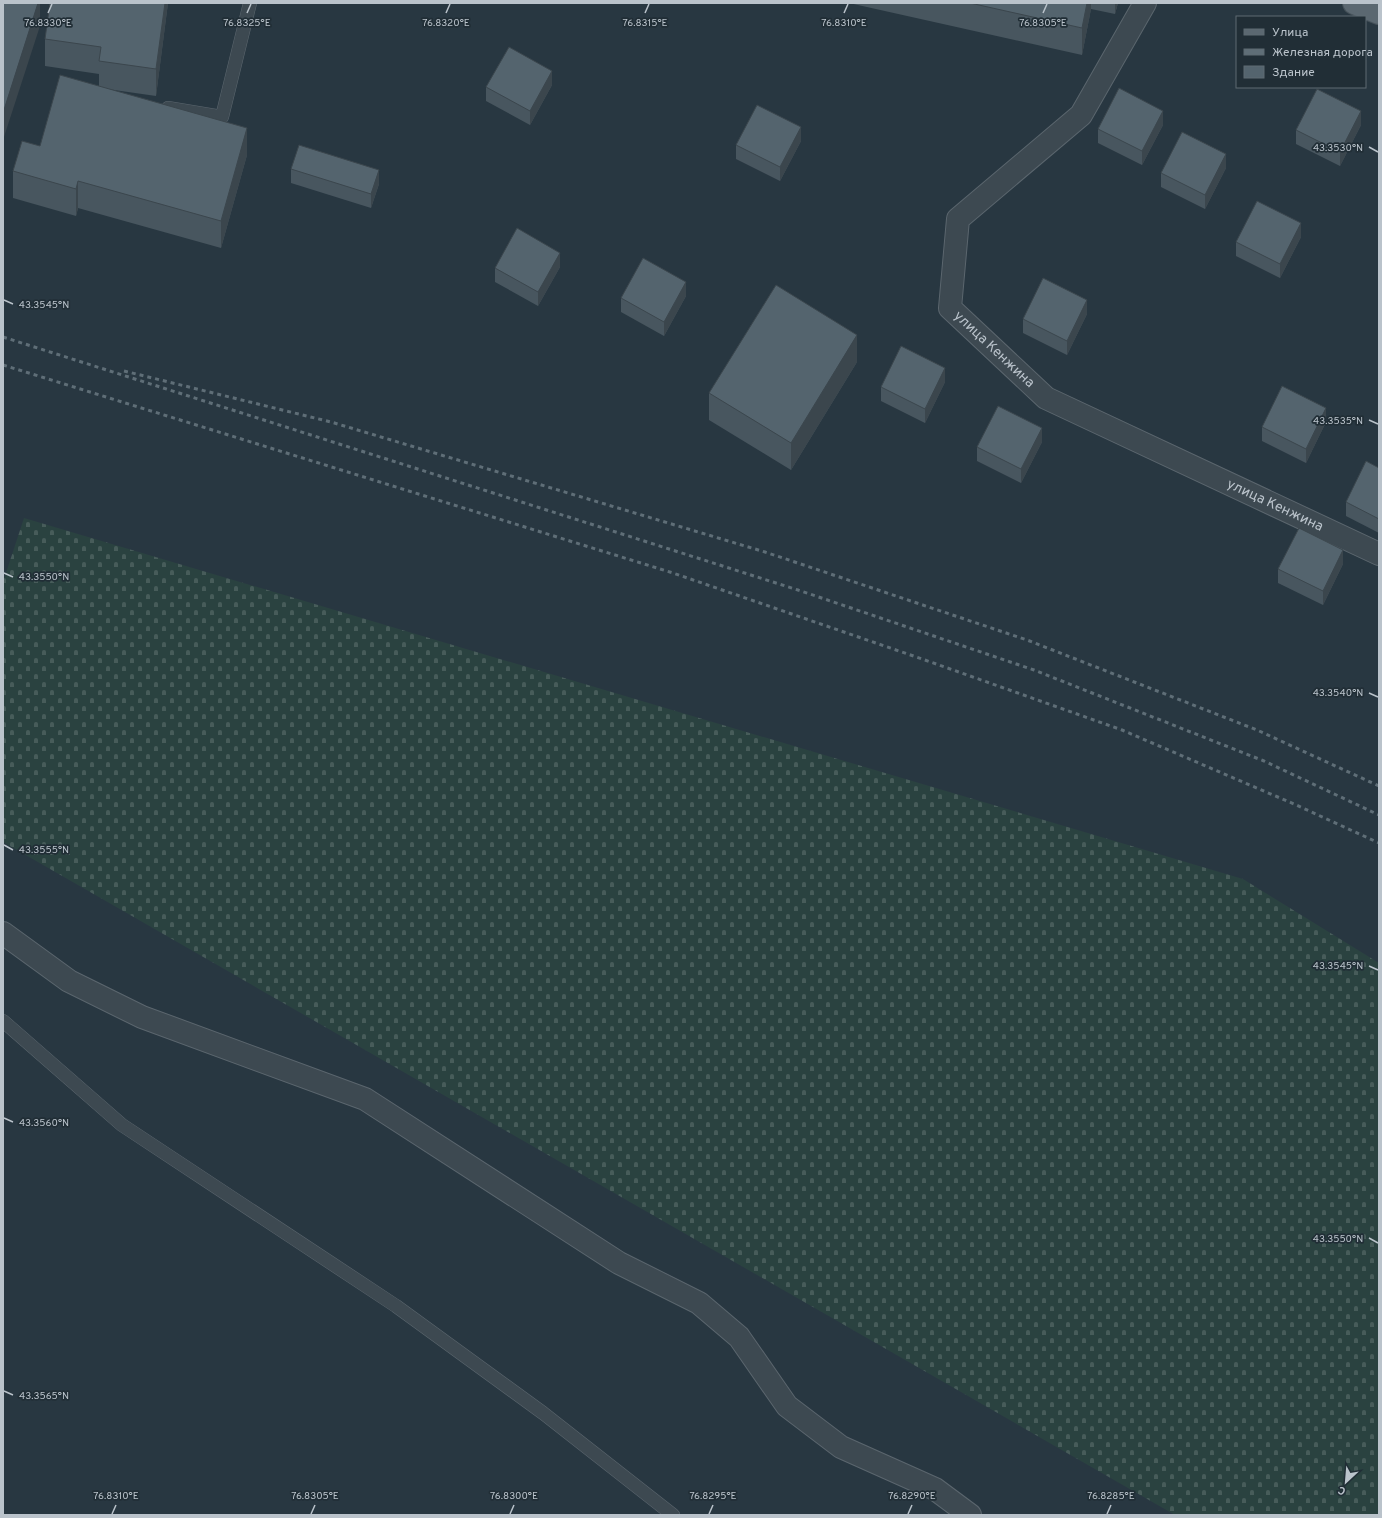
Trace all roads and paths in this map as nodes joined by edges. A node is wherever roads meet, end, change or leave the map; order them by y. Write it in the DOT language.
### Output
graph roads {
  1 [pos="250,3"];
  2 [pos="1145,3"];
  3 [pos="1354,3"];
  4 [pos="1379,13"];
  5 [pos="154,106"];
  6 [pos="1379,554"];
  7 [pos="3,933"];
  8 [pos="3,1021"];
  9 [pos="673,1515"];
  10 [pos="970,1515"];
  1 -- 5 [label="lane"];
  2 -- 6 [label="street, улица Кенжина"];
  3 -- 4 [label="main road"];
  7 -- 10 [label="street"];
  8 -- 9 [label="lane"];
}
